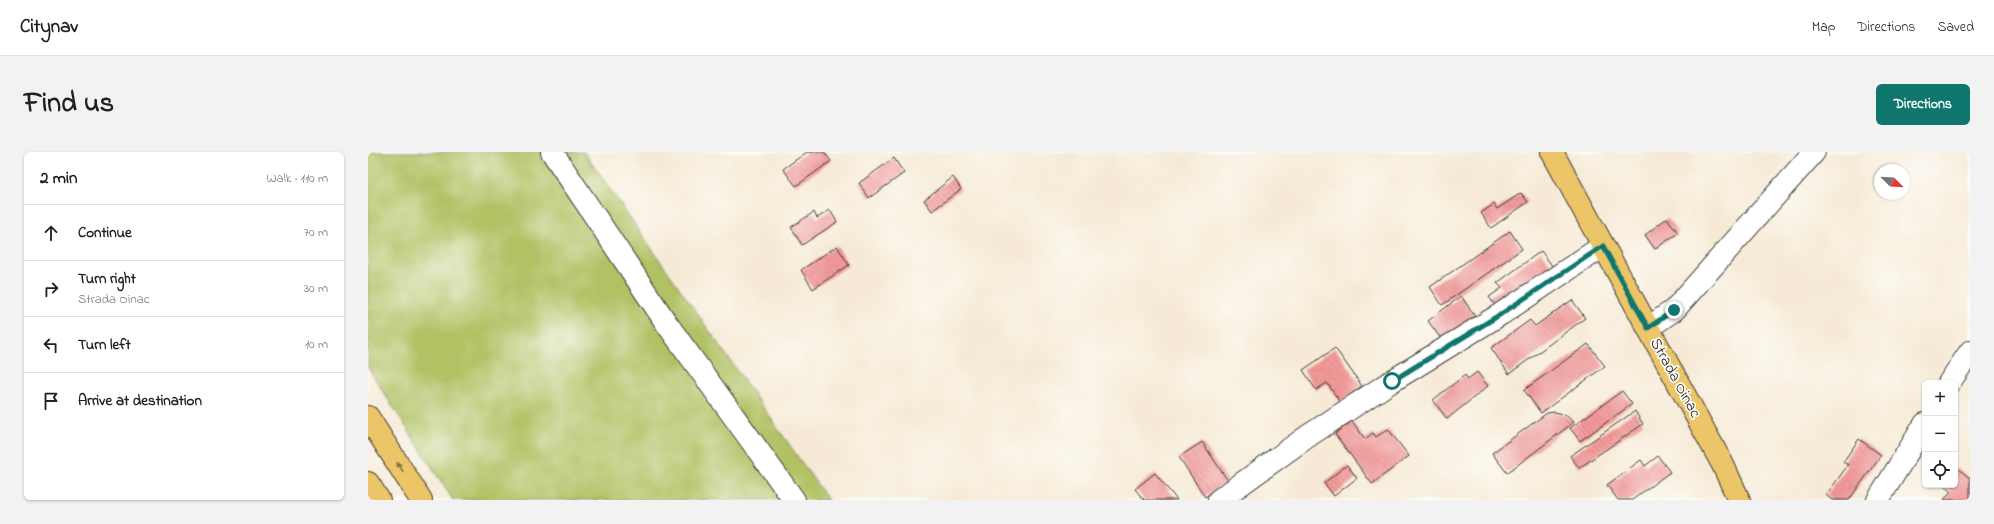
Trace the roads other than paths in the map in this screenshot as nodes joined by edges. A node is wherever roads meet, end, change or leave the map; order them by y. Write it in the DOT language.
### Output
graph roads {
  1 [pos="552,152"];
  2 [pos="1552,152"];
  3 [pos="1814,152"];
  4 [pos="1603,246"];
  5 [pos="1648,328"];
  6 [pos="1970,352"];
  7 [pos="1951,380"];
  8 [pos="368,417"];
  9 [pos="1922,429"];
  10 [pos="368,483"];
  11 [pos="379,500"];
  12 [pos="421,500"];
  13 [pos="794,500"];
  14 [pos="1219,500"];
  15 [pos="1739,500"];
  16 [pos="1878,500"];
  1 -- 13 [label="street"];
  2 -- 4 [label="main road, Strada Oinac"];
  3 -- 5 [label="street"];
  4 -- 5 [label="main road, Strada Oinac"];
  4 -- 14 [label="street"];
  5 -- 15 [label="main road, Strada Oinac"];
  6 -- 7 [label="street"];
  12 -- 8 [label="main road, one-way"];
  9 -- 16 [label="street"];
  10 -- 11 [label="main road"];
}
